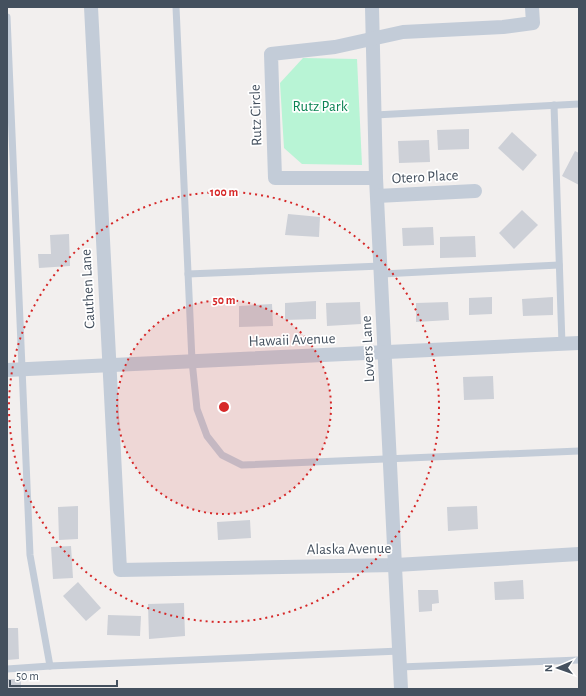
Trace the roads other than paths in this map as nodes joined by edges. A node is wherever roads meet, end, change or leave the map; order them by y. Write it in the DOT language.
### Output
graph roads {
  1 [pos="91,7"];
  2 [pos="176,7"];
  3 [pos="372,7"];
  4 [pos="532,7"];
  5 [pos="7,17"];
  6 [pos="373,38"];
  7 [pos="579,104"];
  8 [pos="554,105"];
  9 [pos="375,115"];
  10 [pos="376,178"];
  11 [pos="475,191"];
  12 [pos="378,196"];
  13 [pos="559,265"];
  14 [pos="381,270"];
  15 [pos="188,274"];
  16 [pos="579,343"];
  17 [pos="562,344"];
  18 [pos="386,353"];
  19 [pos="192,361"];
  20 [pos="108,365"];
  21 [pos="23,369"];
  22 [pos="7,370"];
  23 [pos="579,451"];
  24 [pos="391,460"];
  25 [pos="579,554"];
  26 [pos="396,565"];
  27 [pos="120,570"];
  28 [pos="400,651"];
  29 [pos="579,660"];
  30 [pos="50,666"];
  31 [pos="400,667"];
  32 [pos="7,670"];
  33 [pos="401,689"];
  1 -- 20 [label="street, Cauthen Lane"];
  2 -- 15 [label="lane"];
  3 -- 6 [label="street, Lovers Lane"];
  4 -- 6 [label="street"];
  5 -- 21 [label="lane"];
  6 -- 9 [label="street, Lovers Lane"];
  6 -- 10 [label="street, Rutz Circle"];
  7 -- 8 [label="lane"];
  8 -- 9 [label="lane"];
  8 -- 13 [label="lane"];
  9 -- 10 [label="street, Lovers Lane"];
  10 -- 12 [label="street, Lovers Lane"];
  11 -- 12 [label="street, Otero Place"];
  12 -- 14 [label="street, Lovers Lane"];
  13 -- 14 [label="lane"];
  13 -- 17 [label="lane"];
  14 -- 15 [label="lane"];
  14 -- 18 [label="street, Lovers Lane"];
  15 -- 19 [label="lane"];
  16 -- 17 [label="street, Hawaii Avenue"];
  17 -- 18 [label="street, Hawaii Avenue"];
  18 -- 19 [label="street, Hawaii Avenue"];
  18 -- 24 [label="street, Lovers Lane"];
  19 -- 20 [label="street, Hawaii Avenue"];
  19 -- 24 [label="lane"];
  20 -- 21 [label="street, Hawaii Avenue"];
  20 -- 27 [label="street, Cauthen Lane"];
  21 -- 22 [label="street, Hawaii Avenue"];
  21 -- 30 [label="lane"];
  23 -- 24 [label="lane"];
  24 -- 26 [label="street, Lovers Lane"];
  25 -- 26 [label="street, Alaska Avenue"];
  26 -- 27 [label="street, Alaska Avenue"];
  26 -- 28 [label="street, Lovers Lane"];
  28 -- 30 [label="lane"];
  28 -- 31 [label="street, Lovers Lane"];
  29 -- 31 [label="lane"];
  30 -- 32 [label="lane"];
  31 -- 33 [label="street, Lovers Lane"];
}
